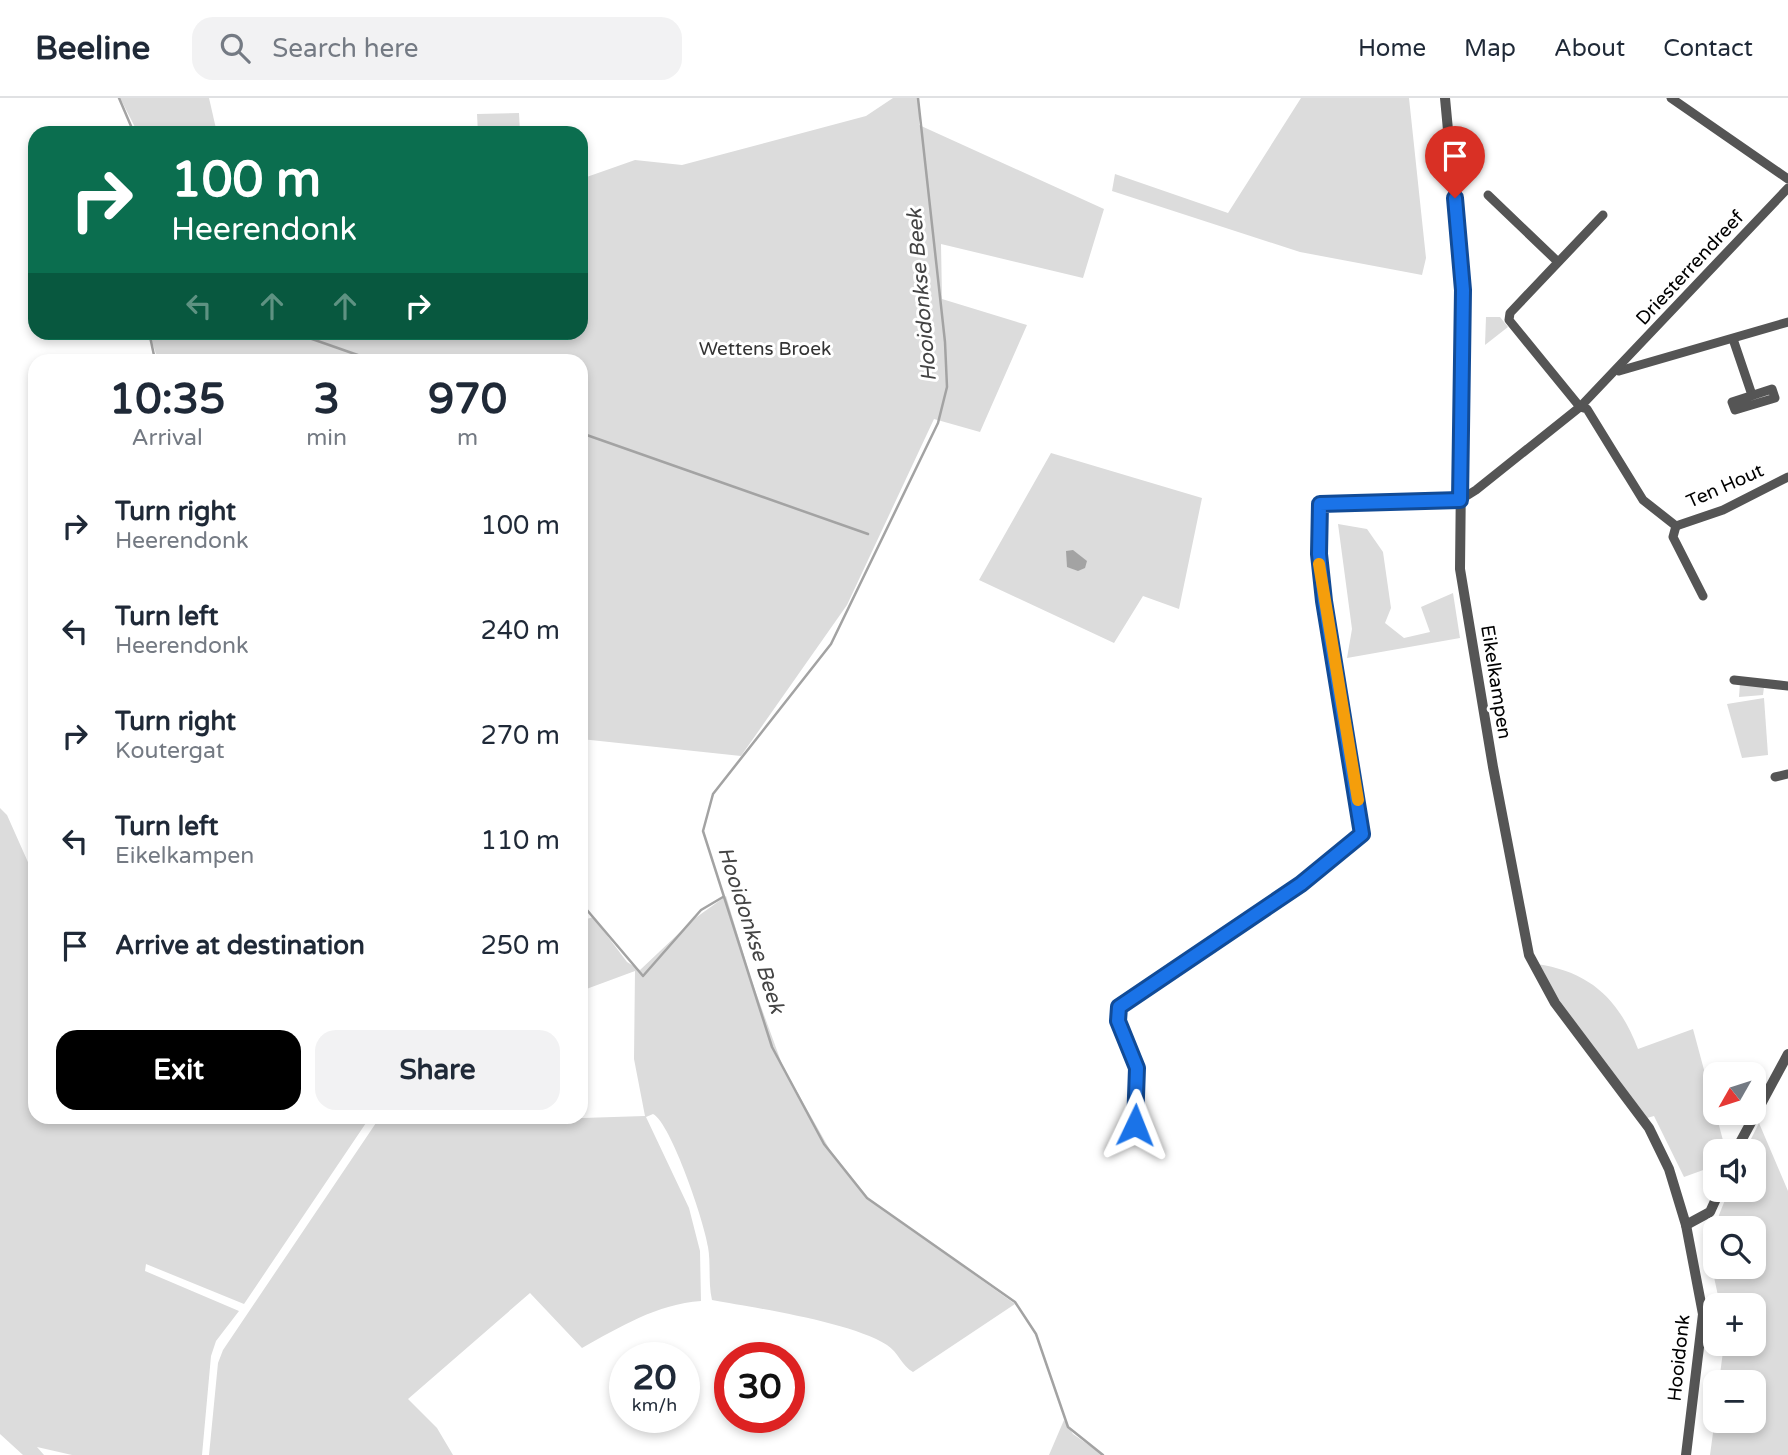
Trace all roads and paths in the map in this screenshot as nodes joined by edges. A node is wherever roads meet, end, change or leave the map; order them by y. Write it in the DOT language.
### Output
graph roads {
  1 [pos="1445,98"];
  2 [pos="1671,98"];
  3 [pos="1788,179"];
  4 [pos="1788,188"];
  5 [pos="1489,195"];
  6 [pos="1603,215"];
  7 [pos="1558,262"];
  8 [pos="1788,322"];
  9 [pos="1733,339"];
  10 [pos="1617,371"];
  11 [pos="1752,395"];
  12 [pos="1580,407"];
  13 [pos="1788,477"];
  14 [pos="1460,500"];
  15 [pos="1676,526"];
  16 [pos="1703,596"];
  17 [pos="1734,680"];
  18 [pos="1788,686"];
  19 [pos="1788,774"];
  20 [pos="1775,776"];
  21 [pos="1788,1054"];
  22 [pos="1144,1138"];
  23 [pos="1742,1139"];
  24 [pos="1715,1202"];
  25 [pos="1686,1224"];
  26 [pos="1686,1455"];
  1 -- 14 [label="street, Eikelkampen"];
  2 -- 3 [label="street"];
  4 -- 10 [label="street, Driesterrendreef"];
  5 -- 7 [label="street"];
  6 -- 7 [label="street"];
  7 -- 12 [label="street"];
  8 -- 9 [label="street"];
  9 -- 10 [label="street"];
  9 -- 11 [label="street"];
  10 -- 12 [label="street, Driesterrendreef"];
  12 -- 14 [label="street, Driesterrendreef"];
  12 -- 15 [label="street"];
  13 -- 15 [label="street, Ten Hout"];
  14 -- 22 [label="street"];
  14 -- 25 [label="street, Eikelkampen"];
  15 -- 16 [label="street"];
  17 -- 18 [label="street"];
  19 -- 20 [label="street"];
  21 -- 23 [label="street"];
  24 -- 25 [label="street"];
  25 -- 26 [label="street, Hooidonk"];
}
